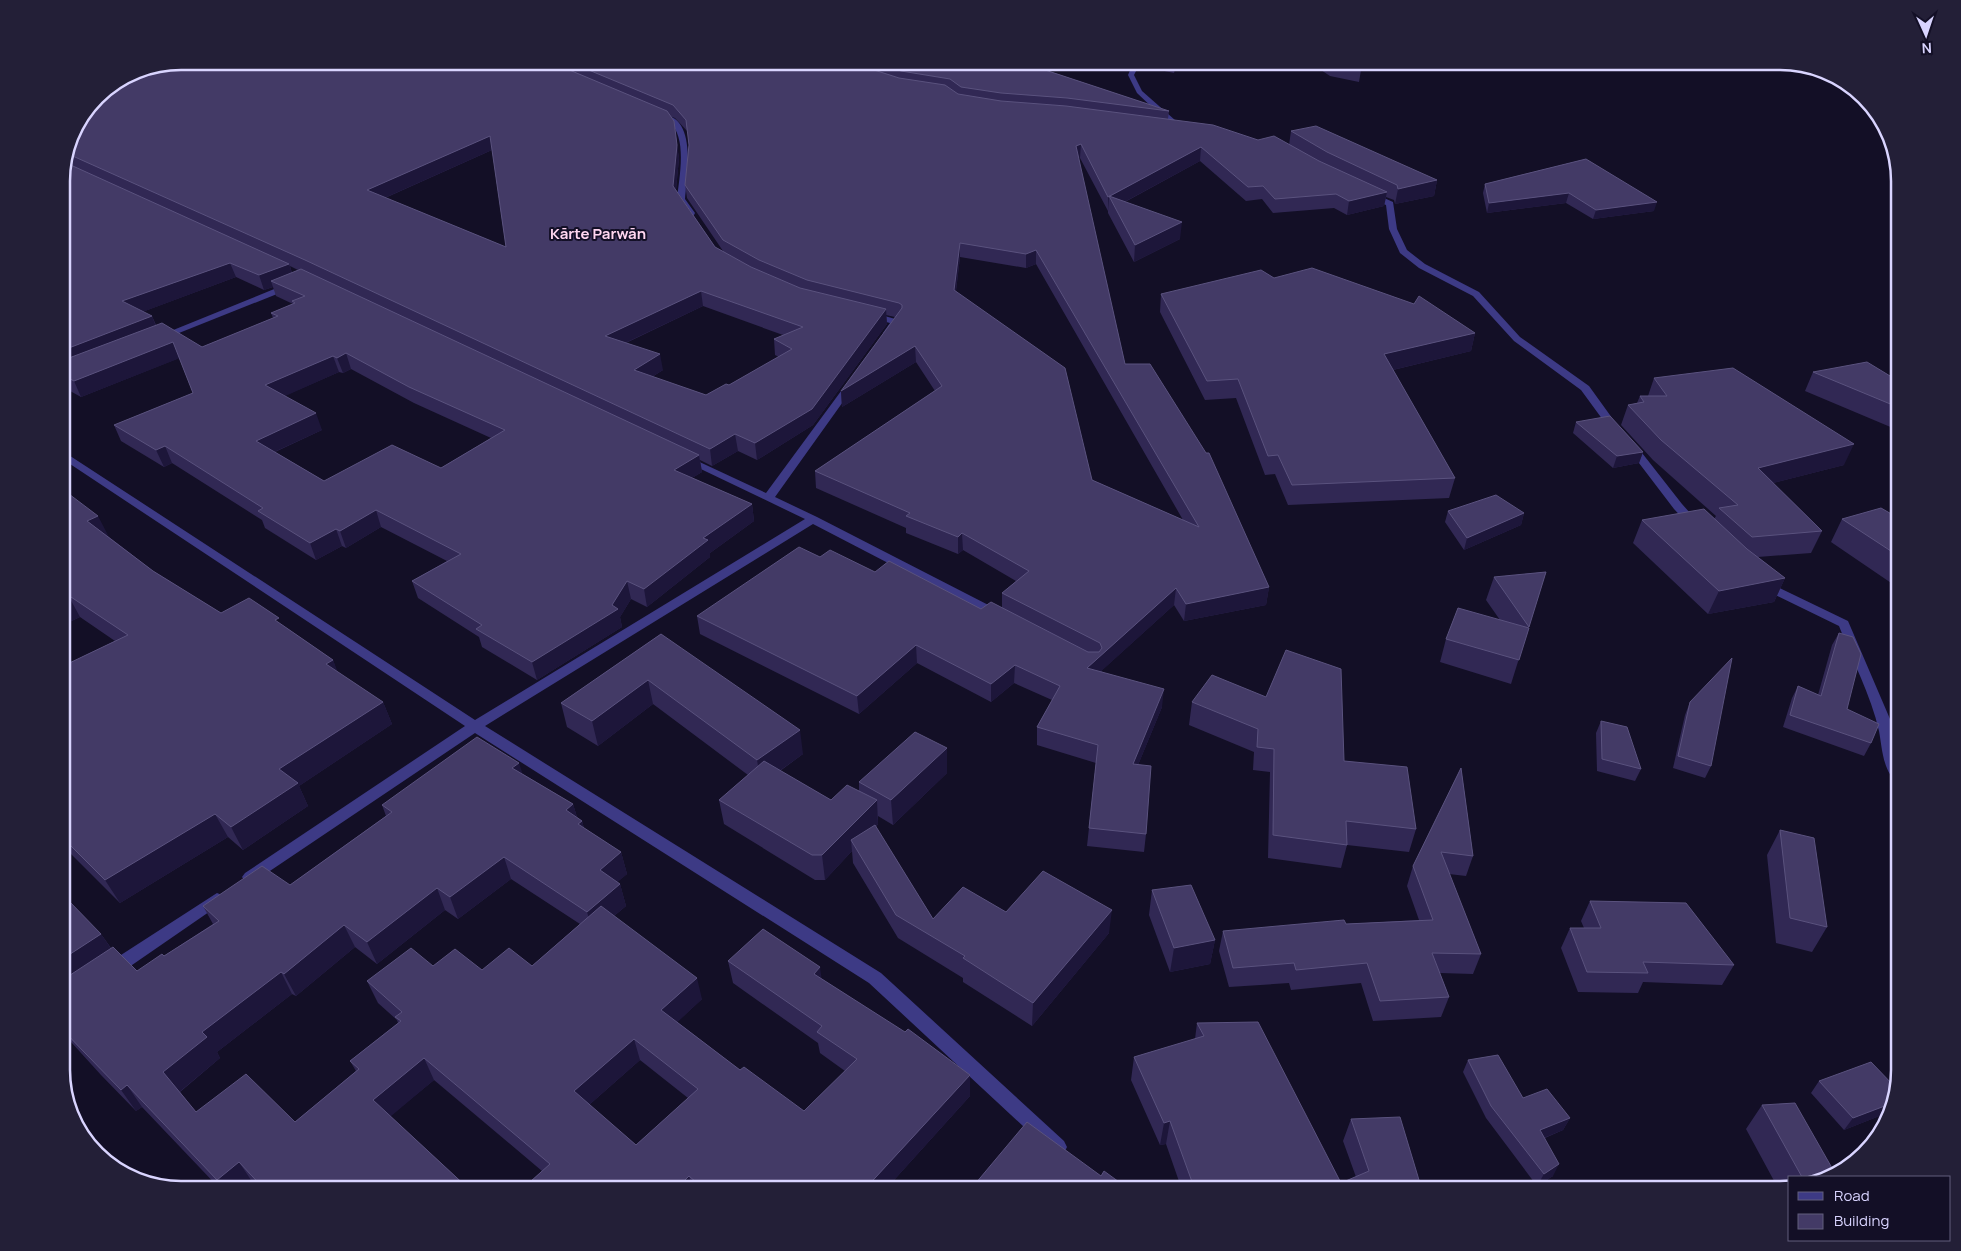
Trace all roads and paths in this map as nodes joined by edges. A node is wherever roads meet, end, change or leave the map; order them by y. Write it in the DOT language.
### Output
graph roads {
  1 [pos="876,70"];
  2 [pos="1132,70"];
  3 [pos="886,82"];
  4 [pos="649,112"];
  5 [pos="1165,128"];
  6 [pos="1364,192"];
  7 [pos="696,221"];
  8 [pos="297,283"];
  9 [pos="858,312"];
  10 [pos="884,338"];
  11 [pos="152,340"];
  12 [pos="855,378"];
  13 [pos="679,456"];
  14 [pos="70,458"];
  15 [pos="768,498"];
  16 [pos="813,519"];
  17 [pos="1700,529"];
  18 [pos="1757,580"];
  19 [pos="1006,620"];
  20 [pos="475,726"];
  21 [pos="1891,754"];
  22 [pos="103,976"];
  23 [pos="1071,1160"];
  1 -- 3 [label="street"];
  2 -- 5 [label="street"];
  4 -- 7 [label="street"];
  6 -- 17 [label="street"];
  8 -- 11 [label="street"];
  9 -- 10 [label="street"];
  12 -- 15 [label="street"];
  13 -- 15 [label="street"];
  14 -- 20 [label="street"];
  15 -- 16 [label="street"];
  16 -- 19 [label="street"];
  16 -- 20 [label="street"];
  18 -- 21 [label="street"];
  20 -- 22 [label="street"];
  20 -- 23 [label="street"];
}
